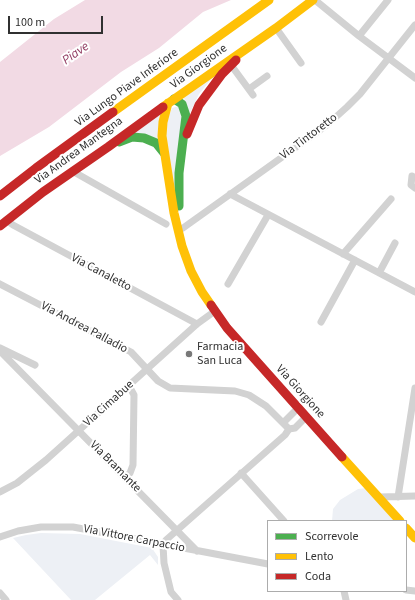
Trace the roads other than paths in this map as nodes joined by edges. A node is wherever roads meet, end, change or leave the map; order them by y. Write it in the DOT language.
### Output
graph roads {
  1 [pos="269,0"];
  2 [pos="314,0"];
  3 [pos="388,0"];
  4 [pos="415,25"];
  5 [pos="276,28"];
  6 [pos="359,36"];
  7 [pos="249,47"];
  8 [pos="388,57"];
  9 [pos="301,63"];
  10 [pos="232,65"];
  11 [pos="267,76"];
  12 [pos="415,78"];
  13 [pos="171,101"];
  14 [pos="108,147"];
  15 [pos="165,156"];
  16 [pos="181,158"];
  17 [pos="74,172"];
  18 [pos="412,176"];
  19 [pos="415,188"];
  20 [pos="230,194"];
  21 [pos="0,196"];
  22 [pos="391,199"];
  23 [pos="268,215"];
  24 [pos="3,223"];
  25 [pos="166,224"];
  26 [pos="183,228"];
  27 [pos="395,243"];
  28 [pos="343,254"];
  29 [pos="355,260"];
  30 [pos="191,271"];
  31 [pos="379,273"];
  32 [pos="0,284"];
  33 [pos="228,284"];
  34 [pos="415,292"];
  35 [pos="215,311"];
  36 [pos="321,322"];
  37 [pos="197,324"];
  38 [pos="0,349"];
  39 [pos="35,365"];
  40 [pos="147,369"];
  41 [pos="129,386"];
  42 [pos="415,388"];
  43 [pos="298,408"];
  44 [pos="306,417"];
  45 [pos="284,423"];
  46 [pos="289,430"];
  47 [pos="79,431"];
  48 [pos="242,473"];
  49 [pos="126,477"];
  50 [pos="0,492"];
  51 [pos="415,496"];
  52 [pos="380,497"];
  53 [pos="398,497"];
  54 [pos="283,520"];
  55 [pos="399,520"];
  56 [pos="407,529"];
  57 [pos="177,530"];
  58 [pos="0,537"];
  59 [pos="415,538"];
  60 [pos="163,545"];
  61 [pos="197,551"];
  62 [pos="267,564"];
  63 [pos="0,593"];
  64 [pos="6,600"];
  65 [pos="178,600"];
  1 -- 21 [label="main road, Via Lungo Piave Inferiore"];
  2 -- 5 [label="main road, Via Giorgione"];
  2 -- 6 [label="street"];
  3 -- 6 [label="street"];
  4 -- 8 [label="street, Via Tintoretto"];
  5 -- 7 [label="main road, Via Giorgione"];
  5 -- 9 [label="street"];
  6 -- 8 [label="street"];
  7 -- 10 [label="main road, Via Giorgione"];
  7 -- 13 [label="main road, Via Giorgione"];
  8 -- 12 [label="street"];
  8 -- 20 [label="street, Via Tintoretto"];
  10 -- 11 [label="street, Via Giorgione"];
  10 -- 16 [label="main road, Via Giorgione"];
  13 -- 14 [label="main road, Via Andrea Mantegna"];
  13 -- 15 [label="main road, Via Giorgione"];
  13 -- 16 [label="main road, Via Giorgione"];
  14 -- 15 [label="main road"];
  14 -- 17 [label="main road, Via Andrea Mantegna"];
  15 -- 30 [label="main road, Via Giorgione"];
  16 -- 26 [label="main road, Via Giorgione"];
  17 -- 24 [label="main road, Via Andrea Mantegna"];
  17 -- 25 [label="street"];
  18 -- 19 [label="street"];
  20 -- 23 [label="street"];
  20 -- 26 [label="street, Via Tintoretto"];
  22 -- 28 [label="street"];
  23 -- 28 [label="street"];
  23 -- 33 [label="street"];
  24 -- 37 [label="street, Via Canaletto"];
  26 -- 30 [label="main road, Via Giorgione"];
  27 -- 31 [label="street"];
  28 -- 29 [label="street"];
  29 -- 31 [label="street"];
  29 -- 36 [label="street"];
  30 -- 35 [label="main road, Via Giorgione"];
  31 -- 34 [label="street"];
  32 -- 40 [label="street, Via Andrea Palladio"];
  35 -- 37 [label="street, Via Cimabue"];
  35 -- 43 [label="main road, Via Giorgione"];
  37 -- 40 [label="street, Via Cimabue"];
  38 -- 39 [label="street"];
  38 -- 47 [label="street, Via Bramante"];
  40 -- 41 [label="street, Via Cimabue"];
  40 -- 45 [label="street, Via Andrea Palladio"];
  41 -- 47 [label="street, Via Cimabue"];
  41 -- 49 [label="street"];
  42 -- 53 [label="street"];
  43 -- 44 [label="main road, Via Giorgione"];
  43 -- 45 [label="street"];
  44 -- 46 [label="street"];
  44 -- 52 [label="main road, Via Giorgione"];
  45 -- 46 [label="street, Via Andrea Palladio"];
  46 -- 48 [label="street"];
  47 -- 49 [label="street, Via Bramante"];
  47 -- 50 [label="street, Via Cimabue"];
  48 -- 54 [label="street"];
  48 -- 57 [label="street"];
  49 -- 57 [label="street, Via Bramante"];
  51 -- 53 [label="street"];
  52 -- 53 [label="street"];
  52 -- 55 [label="main road, Via Giorgione"];
  56 -- 59 [label="main road"];
  57 -- 60 [label="street"];
  57 -- 61 [label="street, Via Bramante"];
  58 -- 60 [label="street, Via Vittore Carpaccio"];
  60 -- 61 [label="street, Via Vittore Carpaccio"];
  60 -- 65 [label="street"];
  61 -- 62 [label="street, Via Vittore Carpaccio"];
  63 -- 64 [label="street"];
}
